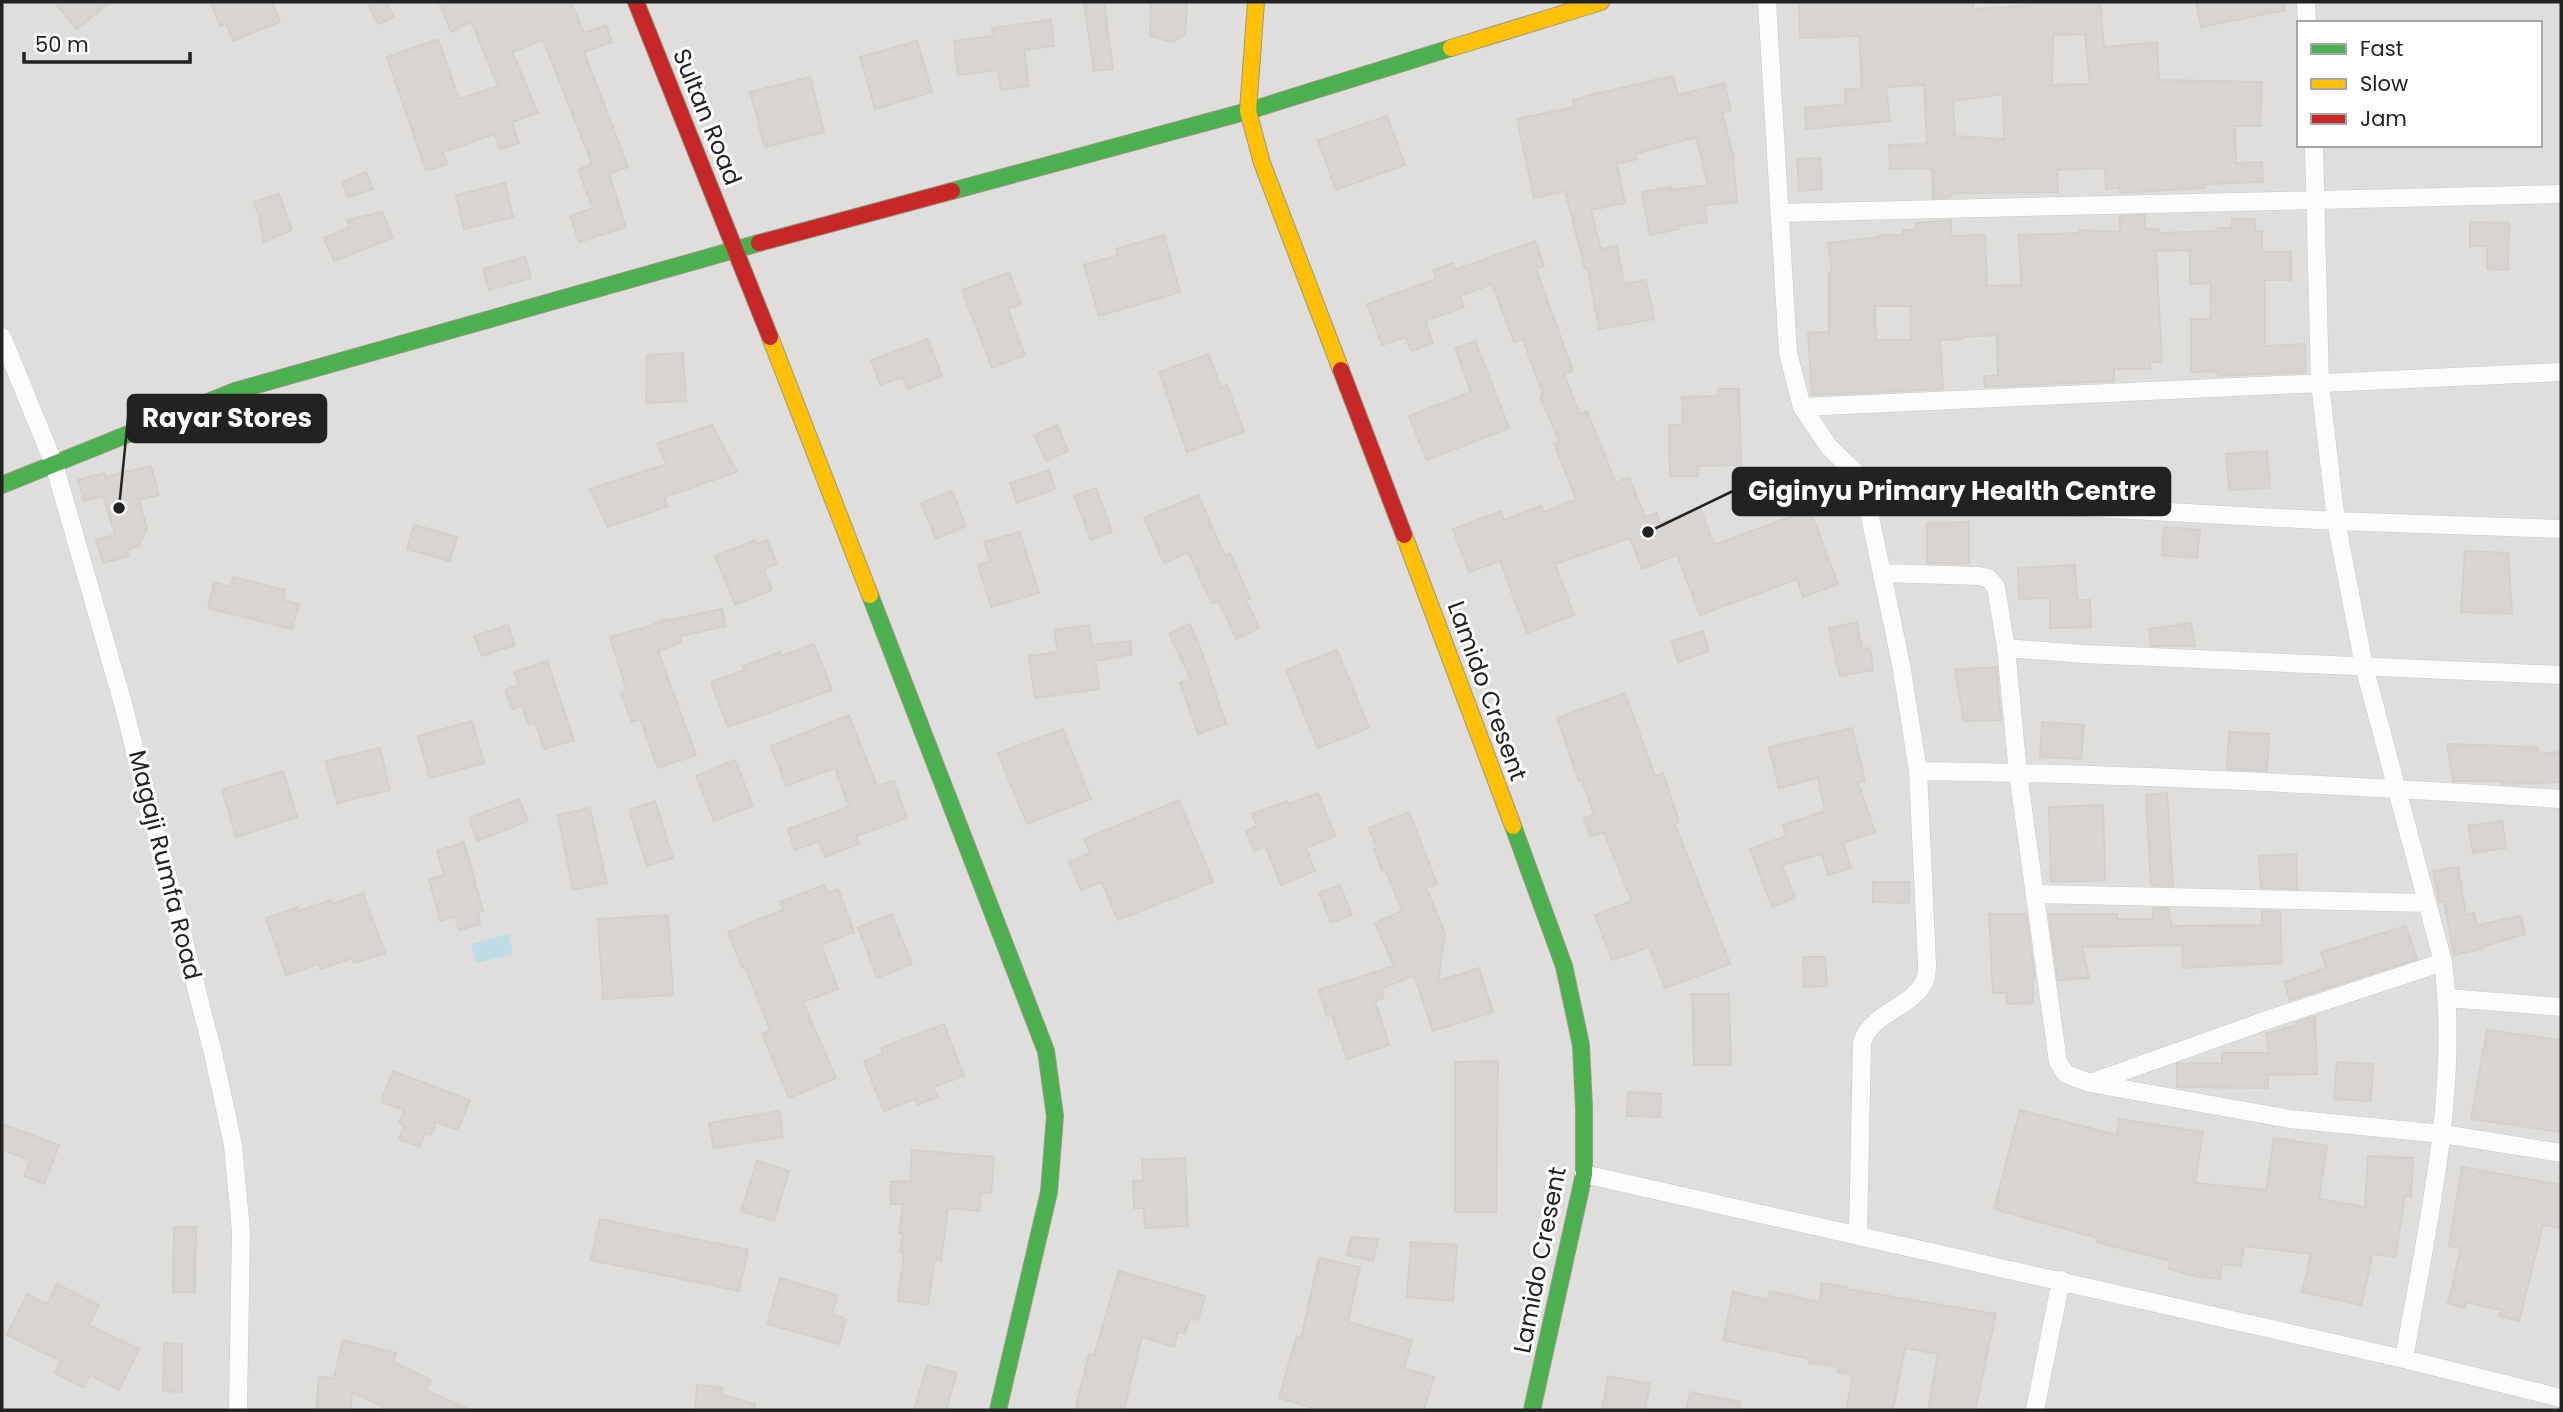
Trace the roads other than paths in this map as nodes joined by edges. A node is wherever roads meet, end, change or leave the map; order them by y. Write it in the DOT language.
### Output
graph roads {
  1 [pos="636,2"];
  2 [pos="1256,2"];
  3 [pos="1601,2"];
  4 [pos="1767,2"];
  5 [pos="2306,2"];
  6 [pos="2307,21"];
  7 [pos="1248,111"];
  8 [pos="2314,147"];
  9 [pos="2561,194"];
  10 [pos="2317,200"];
  11 [pos="1779,213"];
  12 [pos="736,248"];
  13 [pos="2,337"];
  14 [pos="2561,372"];
  15 [pos="2320,384"];
  16 [pos="1802,407"];
  17 [pos="54,464"];
  18 [pos="1862,479"];
  19 [pos="2,485"];
  20 [pos="2336,521"];
  21 [pos="2561,529"];
  22 [pos="1882,573"];
  23 [pos="2006,648"];
  24 [pos="2364,666"];
  25 [pos="2561,675"];
  26 [pos="1919,771"];
  27 [pos="2018,772"];
  28 [pos="2396,788"];
  29 [pos="2561,799"];
  30 [pos="2035,894"];
  31 [pos="2427,903"];
  32 [pos="2443,962"];
  33 [pos="2448,998"];
  34 [pos="2561,1007"];
  35 [pos="2090,1083"];
  36 [pos="2443,1134"];
  37 [pos="2561,1153"];
  38 [pos="1584,1174"];
  39 [pos="1858,1235"];
  40 [pos="2061,1280"];
  41 [pos="2404,1359"];
  42 [pos="2550,1401"];
  43 [pos="238,1410"];
  44 [pos="998,1410"];
  45 [pos="1532,1410"];
  46 [pos="2035,1410"];
  1 -- 12 [label="street, Sultan Road"];
  2 -- 7 [label="street, Lamido Cresent"];
  3 -- 7 [label="street"];
  4 -- 11 [label="street"];
  5 -- 6 [label="street"];
  7 -- 12 [label="street"];
  7 -- 38 [label="street, Lamido Cresent"];
  8 -- 10 [label="street"];
  9 -- 10 [label="street"];
  10 -- 11 [label="street"];
  10 -- 15 [label="street"];
  11 -- 16 [label="street"];
  12 -- 17 [label="street"];
  12 -- 44 [label="street, Sultan Road"];
  13 -- 17 [label="street, Magaji Rumfa Road"];
  14 -- 15 [label="street"];
  15 -- 16 [label="street"];
  15 -- 20 [label="street"];
  16 -- 18 [label="street"];
  17 -- 19 [label="street"];
  17 -- 43 [label="street, Magaji Rumfa Road"];
  18 -- 20 [label="street"];
  18 -- 22 [label="street"];
  20 -- 21 [label="street"];
  20 -- 24 [label="street"];
  22 -- 23 [label="street"];
  22 -- 26 [label="street"];
  23 -- 24 [label="street"];
  23 -- 27 [label="street"];
  24 -- 25 [label="street"];
  24 -- 28 [label="street"];
  26 -- 27 [label="street"];
  26 -- 39 [label="street"];
  27 -- 28 [label="street"];
  27 -- 30 [label="street"];
  28 -- 29 [label="street"];
  28 -- 31 [label="street"];
  30 -- 31 [label="street"];
  30 -- 35 [label="street"];
  31 -- 32 [label="street"];
  32 -- 33 [label="street"];
  32 -- 35 [label="street"];
  33 -- 34 [label="street"];
  33 -- 36 [label="street"];
  35 -- 36 [label="street"];
  36 -- 37 [label="street"];
  36 -- 41 [label="street"];
  38 -- 39 [label="street"];
  38 -- 45 [label="street, Lamido Cresent"];
  39 -- 40 [label="street"];
  40 -- 41 [label="street"];
  40 -- 46 [label="street"];
  41 -- 42 [label="street"];
}
